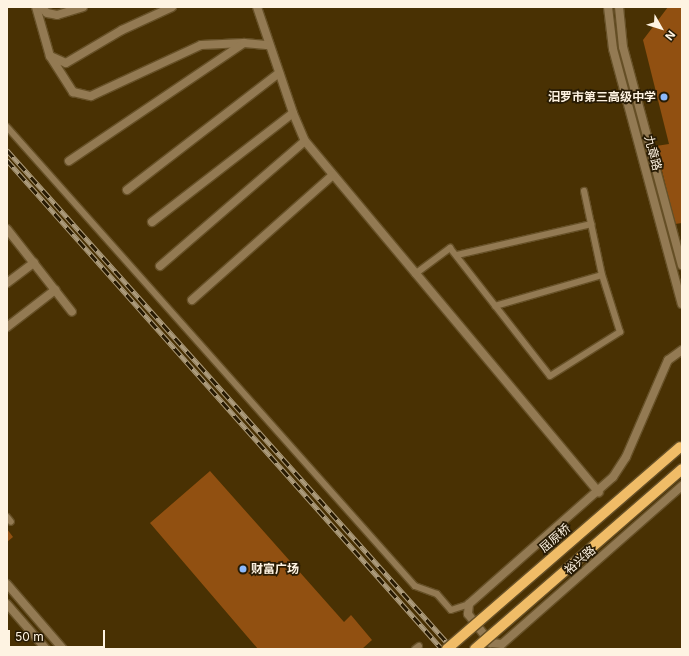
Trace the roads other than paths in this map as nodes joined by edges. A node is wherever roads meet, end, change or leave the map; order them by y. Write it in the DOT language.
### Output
graph roads {
  1 [pos="36,7"];
  2 [pos="40,7"];
  3 [pos="83,7"];
  4 [pos="172,7"];
  5 [pos="257,7"];
  6 [pos="608,7"];
  7 [pos="619,7"];
  8 [pos="244,43"];
  9 [pos="269,45"];
  10 [pos="50,56"];
  11 [pos="279,73"];
  12 [pos="293,113"];
  13 [pos="7,127"];
  14 [pos="305,141"];
  15 [pos="69,162"];
  16 [pos="333,175"];
  17 [pos="127,190"];
  18 [pos="584,191"];
  19 [pos="152,222"];
  20 [pos="591,224"];
  21 [pos="7,230"];
  22 [pos="457,255"];
  23 [pos="34,263"];
  24 [pos="682,265"];
  25 [pos="160,266"];
  26 [pos="415,274"];
  27 [pos="602,275"];
  28 [pos="7,283"];
  29 [pos="55,290"];
  30 [pos="192,300"];
  31 [pos="682,304"];
  32 [pos="495,306"];
  33 [pos="72,312"];
  34 [pos="7,327"];
  35 [pos="682,350"];
  36 [pos="680,447"];
  37 [pos="682,469"];
  38 [pos="682,486"];
  39 [pos="599,492"];
  40 [pos="7,584"];
  41 [pos="7,604"];
  42 [pos="469,604"];
  43 [pos="46,649"];
  44 [pos="63,649"];
  45 [pos="447,649"];
  46 [pos="475,649"];
  1 -- 10 [label="street"];
  2 -- 3 [label="street"];
  4 -- 10 [label="street"];
  5 -- 9 [label="street"];
  6 -- 31 [label="street, 九章路"];
  7 -- 24 [label="street"];
  8 -- 9 [label="street"];
  8 -- 10 [label="street"];
  8 -- 15 [label="street"];
  9 -- 11 [label="street"];
  11 -- 12 [label="street"];
  11 -- 17 [label="street"];
  12 -- 14 [label="street"];
  12 -- 19 [label="street"];
  13 -- 42 [label="lane"];
  14 -- 16 [label="street"];
  14 -- 25 [label="street"];
  16 -- 26 [label="street"];
  16 -- 30 [label="street"];
  18 -- 20 [label="lane"];
  20 -- 22 [label="lane"];
  20 -- 27 [label="lane"];
  21 -- 23 [label="street"];
  22 -- 26 [label="lane"];
  22 -- 32 [label="lane"];
  23 -- 28 [label="street"];
  23 -- 29 [label="street"];
  26 -- 39 [label="street"];
  27 -- 32 [label="lane"];
  27 -- 32 [label="lane"];
  29 -- 33 [label="street"];
  29 -- 34 [label="street"];
  35 -- 39 [label="street"];
  36 -- 45 [label="main road, 屈原桥, bridge"];
  37 -- 46 [label="main road, bridge"];
  38 -- 42 [label="street, 裕兴路"];
  39 -- 42 [label="street"];
  40 -- 44 [label="street"];
  41 -- 43 [label="street"];
}
